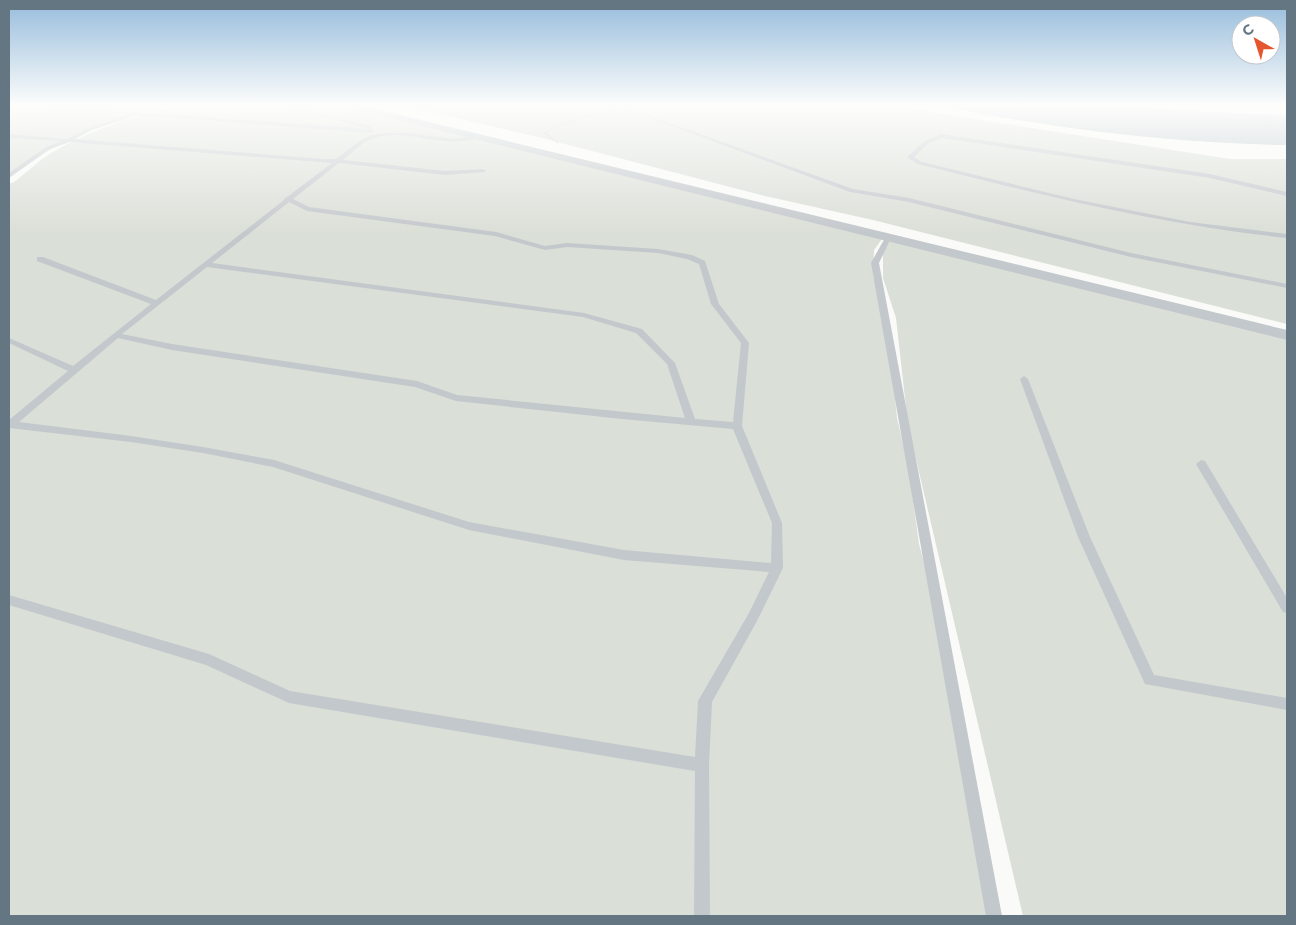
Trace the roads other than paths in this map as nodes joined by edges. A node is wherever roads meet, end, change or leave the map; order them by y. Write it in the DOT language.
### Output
graph roads {
  1 [pos="48,148"];
  2 [pos="168,148"];
  3 [pos="354,148"];
  4 [pos="532,148"];
  5 [pos="736,148"];
  6 [pos="919,148"];
  7 [pos="1023,148"];
  8 [pos="338,161"];
  9 [pos="483,171"];
  10 [pos="9,176"];
  11 [pos="1287,194"];
  12 [pos="287,199"];
  13 [pos="889,236"];
  14 [pos="1287,236"];
  15 [pos="40,259"];
  16 [pos="204,265"];
  17 [pos="1287,286"];
  18 [pos="157,303"];
  19 [pos="116,335"];
  20 [pos="1287,335"];
  21 [pos="9,340"];
  22 [pos="74,370"];
  23 [pos="1024,379"];
  24 [pos="691,422"];
  25 [pos="10,425"];
  26 [pos="737,426"];
  27 [pos="1201,464"];
  28 [pos="777,568"];
  29 [pos="9,600"];
  30 [pos="1287,608"];
  31 [pos="1287,704"];
  32 [pos="702,765"];
  33 [pos="702,916"];
  34 [pos="994,916"];
  1 -- 10 [label="lane"];
  2 -- 8 [label="lane"];
  3 -- 8 [label="lane"];
  4 -- 13 [label="street"];
  5 -- 17 [label="lane"];
  6 -- 14 [label="lane"];
  7 -- 11 [label="lane"];
  8 -- 9 [label="lane"];
  8 -- 12 [label="lane"];
  12 -- 16 [label="lane"];
  12 -- 26 [label="lane"];
  13 -- 20 [label="street"];
  13 -- 34 [label="lane"];
  15 -- 18 [label="lane"];
  16 -- 18 [label="lane"];
  16 -- 24 [label="lane"];
  18 -- 19 [label="lane"];
  19 -- 22 [label="lane"];
  19 -- 24 [label="lane"];
  21 -- 22 [label="lane"];
  22 -- 25 [label="lane"];
  23 -- 31 [label="lane"];
  24 -- 26 [label="lane"];
  25 -- 28 [label="lane"];
  26 -- 28 [label="lane"];
  27 -- 30 [label="lane"];
  28 -- 32 [label="lane"];
  29 -- 32 [label="lane"];
  32 -- 33 [label="lane"];
}
